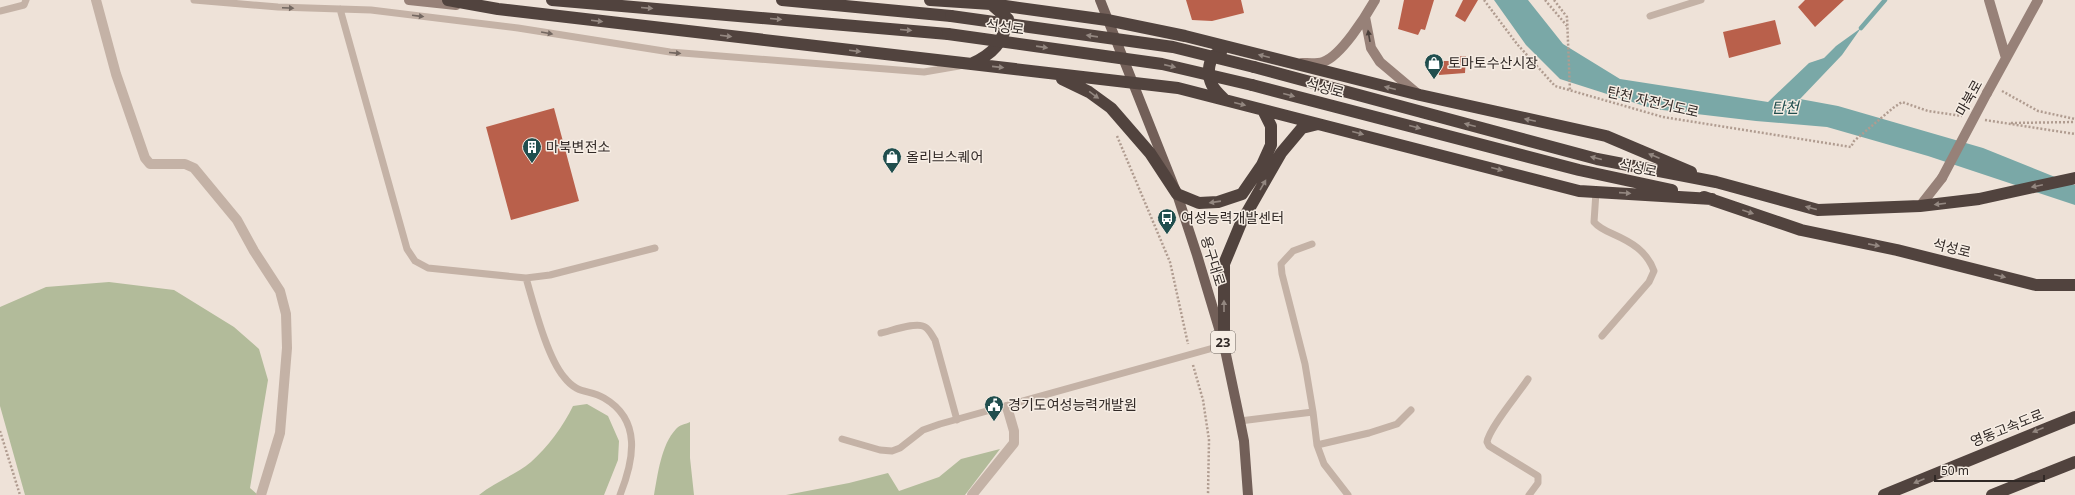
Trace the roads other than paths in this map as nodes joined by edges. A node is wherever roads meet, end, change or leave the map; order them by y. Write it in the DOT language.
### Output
graph roads {
  1 [pos="26,0"];
  2 [pos="96,0"];
  3 [pos="194,0"];
  4 [pos="408,0"];
  5 [pos="448,0"];
  6 [pos="552,0"];
  7 [pos="782,0"];
  8 [pos="930,0"];
  9 [pos="1003,0"];
  10 [pos="1100,0"];
  11 [pos="1375,0"];
  12 [pos="1701,0"];
  13 [pos="1988,0"];
  14 [pos="2038,0"];
  15 [pos="990,4"];
  16 [pos="340,9"];
  17 [pos="498,9"];
  18 [pos="0,11"];
  19 [pos="1650,16"];
  20 [pos="1365,17"];
  21 [pos="1107,20"];
  22 [pos="1236,50"];
  23 [pos="2006,58"];
  24 [pos="970,64"];
  25 [pos="1296,64"];
  26 [pos="1032,72"];
  27 [pos="1133,84"];
  28 [pos="1420,96"];
  29 [pos="1225,100"];
  30 [pos="1263,110"];
  31 [pos="1320,123"];
  32 [pos="2075,178"];
  33 [pos="1716,182"];
  34 [pos="1596,192"];
  35 [pos="1177,194"];
  36 [pos="1712,199"];
  37 [pos="1920,206"];
  38 [pos="1312,244"];
  39 [pos="655,248"];
  40 [pos="526,278"];
  41 [pos="2075,285"];
  42 [pos="881,333"];
  43 [pos="1602,336"];
  44 [pos="1224,345"];
  45 [pos="1528,379"];
  46 [pos="1007,407"];
  47 [pos="1411,410"];
  48 [pos="1313,412"];
  49 [pos="2075,417"];
  50 [pos="957,420"];
  51 [pos="1240,421"];
  52 [pos="842,439"];
  53 [pos="1317,445"];
  54 [pos="2075,462"];
  55 [pos="261,495"];
  56 [pos="620,495"];
  57 [pos="972,495"];
  58 [pos="1248,495"];
  59 [pos="1348,495"];
  60 [pos="1529,495"];
  61 [pos="1884,495"];
  62 [pos="1992,495"];
  1 -- 18 [label="lane"];
  2 -- 55 [label="street"];
  3 -- 16 [label="lane, one-way"];
  4 -- 17 [label="street"];
  5 -- 17 [label="highway"];
  6 -- 36 [label="highway, 석성로, one-way, bridge"];
  33 -- 7 [label="highway, 석성로, one-way, bridge"];
  8 -- 15 [label="highway"];
  9 -- 15 [label="highway"];
  10 -- 21 [label="main road, 용구대로 / 23"];
  11 -- 20 [label="street"];
  12 -- 19 [label="lane"];
  13 -- 23 [label="street"];
  14 -- 23 [label="street, 마북로"];
  15 -- 21 [label="highway"];
  15 -- 24 [label="highway"];
  16 -- 24 [label="lane, one-way"];
  16 -- 40 [label="lane"];
  17 -- 24 [label="highway, one-way"];
  20 -- 25 [label="street"];
  28 -- 20 [label="street, one-way"];
  21 -- 22 [label="highway"];
  21 -- 27 [label="main road, 용구대로 / 23"];
  25 -- 22 [label="highway, one-way"];
  22 -- 29 [label="highway"];
  23 -- 37 [label="street, 마북로, bridge"];
  24 -- 26 [label="highway, one-way"];
  28 -- 25 [label="highway, one-way"];
  26 -- 27 [label="highway"];
  26 -- 35 [label="highway, one-way"];
  27 -- 29 [label="highway"];
  27 -- 35 [label="main road, 용구대로 / 23"];
  33 -- 28 [label="highway, one-way"];
  29 -- 30 [label="highway, one-way"];
  30 -- 31 [label="highway"];
  30 -- 35 [label="highway, one-way"];
  31 -- 34 [label="highway, one-way"];
  44 -- 31 [label="highway, one-way"];
  32 -- 37 [label="highway, 석성로, one-way"];
  37 -- 33 [label="highway, 석성로, one-way"];
  34 -- 36 [label="highway, one-way"];
  34 -- 43 [label="lane"];
  35 -- 44 [label="main road, 용구대로 / 23"];
  36 -- 41 [label="highway, 석성로, one-way"];
  38 -- 48 [label="lane"];
  39 -- 40 [label="lane"];
  40 -- 56 [label="lane"];
  42 -- 50 [label="lane"];
  44 -- 46 [label="lane"];
  44 -- 51 [label="main road, 용구대로 / 23"];
  45 -- 60 [label="lane"];
  46 -- 50 [label="lane"];
  46 -- 57 [label="street"];
  47 -- 53 [label="lane"];
  48 -- 51 [label="lane"];
  48 -- 53 [label="lane"];
  49 -- 61 [label="highway, 영동고속도로, one-way"];
  50 -- 52 [label="lane"];
  51 -- 58 [label="main road, 용구대로 / 23"];
  53 -- 59 [label="lane"];
  54 -- 62 [label="highway"];
}
